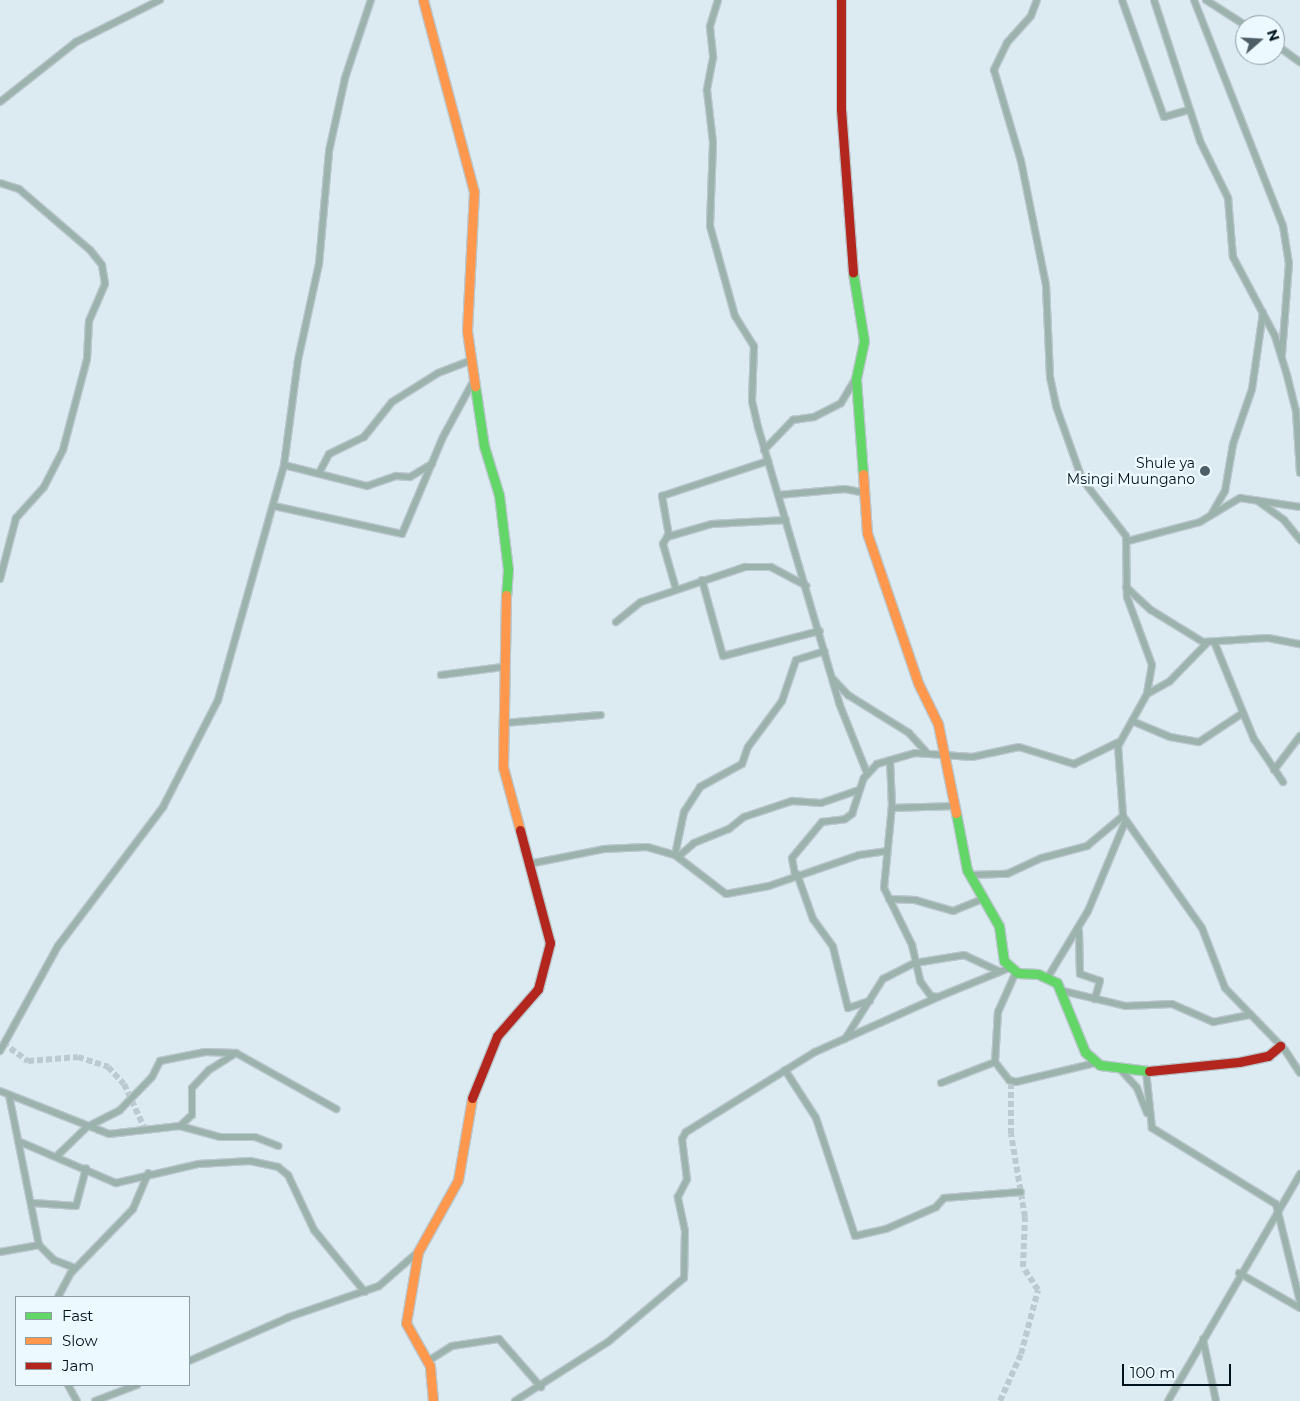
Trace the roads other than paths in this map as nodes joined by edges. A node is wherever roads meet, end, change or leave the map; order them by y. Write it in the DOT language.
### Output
graph roads {
  1 [pos="160,0"];
  2 [pos="372,0"];
  3 [pos="423,0"];
  4 [pos="718,0"];
  5 [pos="841,0"];
  6 [pos="1037,0"];
  7 [pos="1122,0"];
  8 [pos="1154,0"];
  9 [pos="1194,0"];
  10 [pos="1206,0"];
  11 [pos="1235,19"];
  12 [pos="1285,51"];
  13 [pos="1300,62"];
  14 [pos="0,102"];
  15 [pos="1190,110"];
  16 [pos="0,183"];
  17 [pos="1263,311"];
  18 [pos="1282,358"];
  19 [pos="472,360"];
  20 [pos="475,377"];
  21 [pos="856,379"];
  22 [pos="764,450"];
  23 [pos="768,461"];
  24 [pos="432,464"];
  25 [pos="284,465"];
  26 [pos="1300,473"];
  27 [pos="319,474"];
  28 [pos="867,493"];
  29 [pos="778,494"];
  30 [pos="1255,499"];
  31 [pos="274,506"];
  32 [pos="1300,507"];
  33 [pos="1211,515"];
  34 [pos="786,520"];
  35 [pos="669,536"];
  36 [pos="1300,540"];
  37 [pos="1128,541"];
  38 [pos="0,579"];
  39 [pos="702,580"];
  40 [pos="806,586"];
  41 [pos="1126,587"];
  42 [pos="676,589"];
  43 [pos="616,622"];
  44 [pos="820,631"];
  45 [pos="1211,644"];
  46 [pos="1300,644"];
  47 [pos="825,651"];
  48 [pos="502,667"];
  49 [pos="441,674"];
  50 [pos="831,678"];
  51 [pos="1147,694"];
  52 [pos="1242,713"];
  53 [pos="601,715"];
  54 [pos="1132,721"];
  55 [pos="504,723"];
  56 [pos="1300,736"];
  57 [pos="1120,741"];
  58 [pos="927,753"];
  59 [pos="946,753"];
  60 [pos="890,760"];
  61 [pos="1274,770"];
  62 [pos="867,773"];
  63 [pos="1284,782"];
  64 [pos="858,790"];
  65 [pos="956,806"];
  66 [pos="892,808"];
  67 [pos="1124,819"];
  68 [pos="887,851"];
  69 [pos="677,856"];
  70 [pos="529,864"];
  71 [pos="796,874"];
  72 [pos="970,875"];
  73 [pos="889,899"];
  74 [pos="983,899"];
  75 [pos="1079,927"];
  76 [pos="915,963"];
  77 [pos="1012,970"];
  78 [pos="998,971"];
  79 [pos="1048,977"];
  80 [pos="1063,991"];
  81 [pos="938,997"];
  82 [pos="1095,999"];
  83 [pos="871,1001"];
  84 [pos="1250,1015"];
  85 [pos="845,1039"];
  86 [pos="1280,1046"];
  87 [pos="0,1051"];
  88 [pos="236,1053"];
  89 [pos="995,1062"];
  90 [pos="1095,1063"];
  91 [pos="785,1070"];
  92 [pos="1121,1070"];
  93 [pos="1146,1070"];
  94 [pos="1300,1073"];
  95 [pos="941,1083"];
  96 [pos="0,1091"];
  97 [pos="9,1096"];
  98 [pos="336,1109"];
  99 [pos="1149,1119"];
  100 [pos="180,1126"];
  101 [pos="87,1127"];
  102 [pos="18,1141"];
  103 [pos="278,1146"];
  104 [pos="58,1155"];
  105 [pos="86,1168"];
  106 [pos="148,1173"];
  107 [pos="1300,1174"];
  108 [pos="1022,1192"];
  109 [pos="32,1203"];
  110 [pos="1277,1208"];
  111 [pos="39,1245"];
  112 [pos="0,1252"];
  113 [pos="418,1252"];
  114 [pos="75,1268"];
  115 [pos="1239,1273"];
  116 [pos="365,1292"];
  117 [pos="59,1296"];
  118 [pos="1300,1302"];
  119 [pos="1300,1308"];
  120 [pos="1203,1339"];
  121 [pos="428,1361"];
  122 [pos="190,1362"];
  123 [pos="69,1386"];
  124 [pos="134,1386"];
  125 [pos="541,1387"];
  126 [pos="77,1401"];
  127 [pos="95,1401"];
  128 [pos="433,1401"];
  129 [pos="515,1401"];
  130 [pos="1168,1401"];
  131 [pos="1216,1401"];
  1 -- 14 [label="street"];
  2 -- 25 [label="street"];
  3 -- 19 [label="street"];
  4 -- 22 [label="street"];
  5 -- 21 [label="street"];
  6 -- 37 [label="street"];
  7 -- 15 [label="street"];
  8 -- 15 [label="street"];
  9 -- 18 [label="street"];
  10 -- 11 [label="street"];
  12 -- 13 [label="street"];
  15 -- 17 [label="street"];
  16 -- 38 [label="street"];
  17 -- 18 [label="street"];
  17 -- 33 [label="street"];
  18 -- 26 [label="street"];
  19 -- 20 [label="street"];
  19 -- 27 [label="street"];
  20 -- 24 [label="street"];
  20 -- 48 [label="street"];
  21 -- 22 [label="street"];
  21 -- 28 [label="street"];
  22 -- 23 [label="street"];
  23 -- 29 [label="street"];
  23 -- 35 [label="street"];
  24 -- 27 [label="street"];
  24 -- 31 [label="street"];
  25 -- 27 [label="street"];
  25 -- 31 [label="street"];
  28 -- 29 [label="street"];
  28 -- 59 [label="street"];
  29 -- 34 [label="street"];
  30 -- 32 [label="street"];
  30 -- 33 [label="street"];
  30 -- 36 [label="street"];
  31 -- 87 [label="street"];
  33 -- 37 [label="street"];
  34 -- 35 [label="street"];
  34 -- 40 [label="street"];
  35 -- 42 [label="street"];
  37 -- 41 [label="street"];
  39 -- 40 [label="street"];
  39 -- 42 [label="street"];
  39 -- 44 [label="street"];
  40 -- 44 [label="street"];
  41 -- 45 [label="street"];
  41 -- 51 [label="street"];
  42 -- 43 [label="street"];
  44 -- 47 [label="street"];
  45 -- 46 [label="street"];
  45 -- 51 [label="street"];
  45 -- 52 [label="street"];
  47 -- 50 [label="street"];
  47 -- 69 [label="street"];
  48 -- 49 [label="street"];
  48 -- 55 [label="street"];
  50 -- 58 [label="street"];
  50 -- 62 [label="street"];
  51 -- 54 [label="street"];
  52 -- 54 [label="street"];
  52 -- 61 [label="street"];
  53 -- 55 [label="street"];
  54 -- 57 [label="street"];
  55 -- 70 [label="street"];
  56 -- 61 [label="street"];
  57 -- 59 [label="street"];
  57 -- 67 [label="street"];
  58 -- 59 [label="street"];
  58 -- 60 [label="street"];
  59 -- 65 [label="street"];
  60 -- 62 [label="street"];
  60 -- 66 [label="street"];
  61 -- 63 [label="street"];
  62 -- 64 [label="street"];
  64 -- 69 [label="street"];
  64 -- 71 [label="street"];
  65 -- 66 [label="street"];
  65 -- 72 [label="street"];
  66 -- 68 [label="street"];
  67 -- 72 [label="street"];
  67 -- 75 [label="street"];
  67 -- 84 [label="street"];
  68 -- 71 [label="street"];
  68 -- 73 [label="street"];
  69 -- 70 [label="street"];
  69 -- 71 [label="street"];
  70 -- 113 [label="street"];
  71 -- 83 [label="street"];
  72 -- 74 [label="street"];
  73 -- 74 [label="street"];
  73 -- 76 [label="street"];
  74 -- 77 [label="street"];
  75 -- 79 [label="street"];
  75 -- 82 [label="street"];
  76 -- 78 [label="street"];
  76 -- 81 [label="street"];
  76 -- 83 [label="street"];
  77 -- 78 [label="street"];
  77 -- 79 [label="street"];
  77 -- 89 [label="street"];
  78 -- 81 [label="street"];
  79 -- 80 [label="street"];
  80 -- 82 [label="street"];
  80 -- 90 [label="street"];
  81 -- 85 [label="street"];
  82 -- 84 [label="street"];
  83 -- 85 [label="street"];
  84 -- 86 [label="street"];
  85 -- 91 [label="street"];
  86 -- 93 [label="street"];
  86 -- 94 [label="street"];
  88 -- 98 [label="street"];
  88 -- 100 [label="street"];
  88 -- 101 [label="street"];
  89 -- 90 [label="street"];
  89 -- 95 [label="street"];
  90 -- 92 [label="street"];
  91 -- 108 [label="street"];
  91 -- 125 [label="street"];
  92 -- 93 [label="street"];
  92 -- 99 [label="street"];
  93 -- 99 [label="street"];
  96 -- 97 [label="street"];
  97 -- 101 [label="street"];
  97 -- 102 [label="street"];
  99 -- 110 [label="street"];
  100 -- 101 [label="street"];
  100 -- 103 [label="street"];
  101 -- 104 [label="street"];
  102 -- 104 [label="street"];
  102 -- 109 [label="street"];
  104 -- 105 [label="street"];
  105 -- 106 [label="street"];
  105 -- 109 [label="street"];
  106 -- 114 [label="street"];
  106 -- 116 [label="street"];
  107 -- 110 [label="street"];
  109 -- 111 [label="street"];
  110 -- 115 [label="street"];
  110 -- 118 [label="street"];
  111 -- 112 [label="street"];
  111 -- 114 [label="street"];
  113 -- 116 [label="street"];
  113 -- 121 [label="street"];
  114 -- 117 [label="street"];
  115 -- 119 [label="street"];
  115 -- 120 [label="street"];
  116 -- 122 [label="street"];
  120 -- 130 [label="street"];
  120 -- 131 [label="street"];
  121 -- 125 [label="street"];
  121 -- 128 [label="street"];
  123 -- 126 [label="street"];
  124 -- 127 [label="street"];
  125 -- 129 [label="street"];
}
